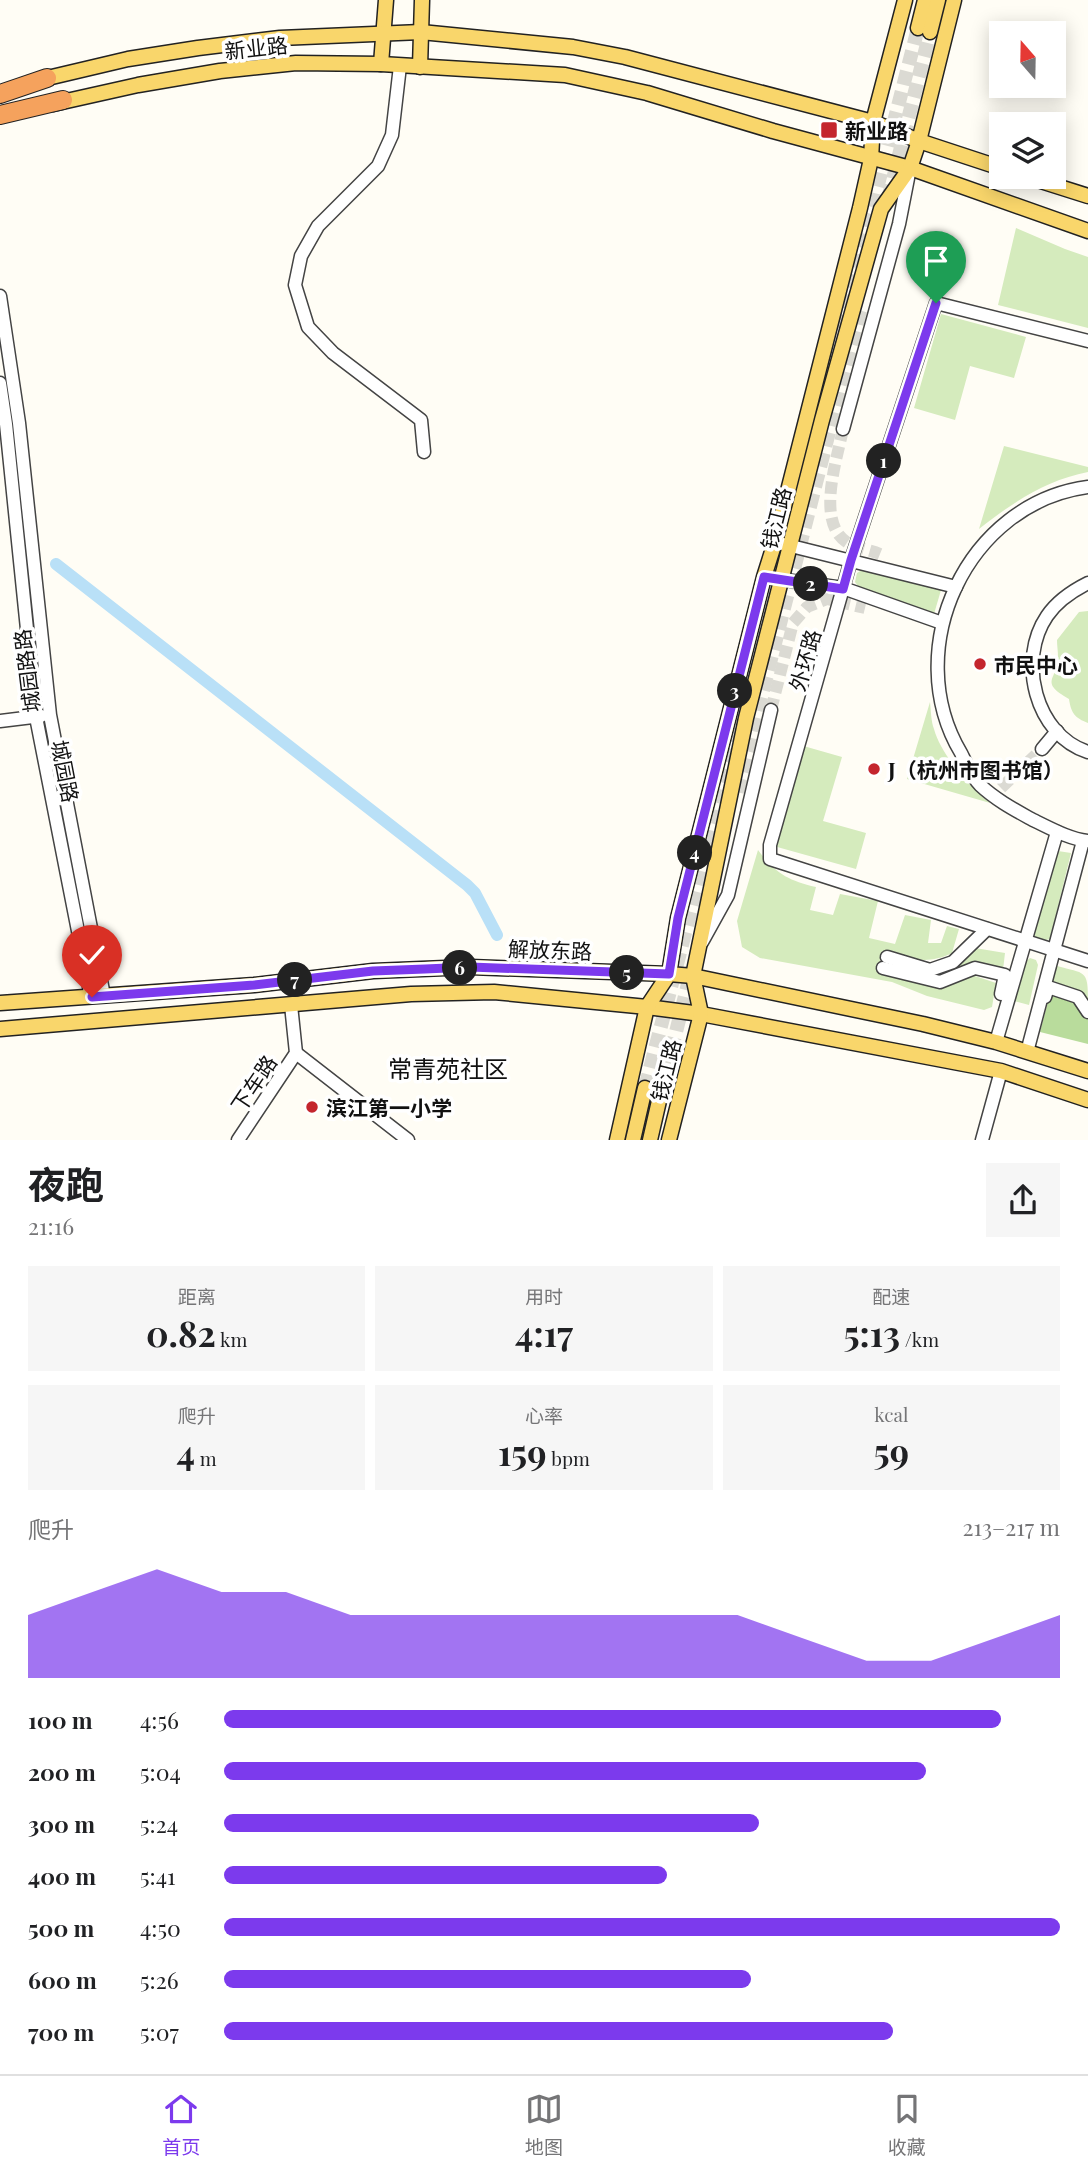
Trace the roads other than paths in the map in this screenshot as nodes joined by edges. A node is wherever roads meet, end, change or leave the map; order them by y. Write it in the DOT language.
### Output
graph roads {
  1 [pos="386,0"];
  2 [pos="422,0"];
  3 [pos="905,0"];
  4 [pos="925,0"];
  5 [pos="938,0"];
  6 [pos="954,0"];
  7 [pos="421,32"];
  8 [pos="383,33"];
  9 [pos="381,64"];
  10 [pos="400,66"];
  11 [pos="420,67"];
  12 [pos="47,78"];
  13 [pos="0,92"];
  14 [pos="63,100"];
  15 [pos="0,115"];
  16 [pos="873,122"];
  17 [pos="0,125"];
  18 [pos="919,141"];
  19 [pos="871,159"];
  20 [pos="989,164"];
  21 [pos="910,168"];
  22 [pos="1066,189"];
  23 [pos="1088,196"];
  24 [pos="1088,231"];
  25 [pos="0,296"];
  26 [pos="1088,341"];
  27 [pos="0,383"];
  28 [pos="843,429"];
  29 [pos="424,452"];
  30 [pos="1088,487"];
  31 [pos="775,542"];
  32 [pos="790,546"];
  33 [pos="851,560"];
  34 [pos="764,577"];
  35 [pos="781,580"];
  36 [pos="1088,583"];
  37 [pos="956,587"];
  38 [pos="843,589"];
  39 [pos="942,623"];
  40 [pos="771,710"];
  41 [pos="50,715"];
  42 [pos="36,717"];
  43 [pos="0,721"];
  44 [pos="1057,731"];
  45 [pos="1042,749"];
  46 [pos="1088,752"];
  47 [pos="1057,832"];
  48 [pos="1085,841"];
  49 [pos="987,929"];
  50 [pos="1024,941"];
  51 [pos="699,949"];
  52 [pos="1053,951"];
  53 [pos="1088,961"];
  54 [pos="669,974"];
  55 [pos="693,976"];
  56 [pos="97,997"];
  57 [pos="0,1003"];
  58 [pos="291,1005"];
  59 [pos="648,1007"];
  60 [pos="1088,1012"];
  61 [pos="701,1014"];
  62 [pos="1002,1020"];
  63 [pos="1034,1021"];
  64 [pos="0,1028"];
  65 [pos="996,1042"];
  66 [pos="1027,1052"];
  67 [pos="296,1053"];
  68 [pos="1088,1071"];
  69 [pos="1001,1072"];
  70 [pos="645,1088"];
  71 [pos="661,1092"];
  72 [pos="1088,1100"];
  73 [pos="238,1139"];
  74 [pos="408,1139"];
  75 [pos="617,1139"];
  76 [pos="634,1139"];
  77 [pos="650,1139"];
  78 [pos="669,1139"];
  79 [pos="982,1139"];
  1 -- 8 [label="main road"];
  2 -- 7 [label="main road"];
  3 -- 16 [label="main road, 钱江路"];
  4 -- 5 [label="main road"];
  6 -- 18 [label="main road, 钱江路"];
  7 -- 8 [label="main road, 新业路"];
  7 -- 11 [label="main road"];
  7 -- 16 [label="main road, 新业路"];
  8 -- 9 [label="main road"];
  8 -- 12 [label="main road, 新业路"];
  9 -- 10 [label="main road, 新业路"];
  9 -- 14 [label="main road, 新业路"];
  10 -- 11 [label="main road, 新业路"];
  10 -- 29 [label="street"];
  11 -- 19 [label="main road, 新业路"];
  12 -- 13 [label="highway"];
  14 -- 15 [label="highway"];
  14 -- 17 [label="main road, 新业路"];
  16 -- 18 [label="main road, 新业路"];
  16 -- 19 [label="main road, 钱江路"];
  18 -- 20 [label="main road, 新业路"];
  18 -- 21 [label="main road, 钱江路"];
  19 -- 21 [label="main road, 新业路"];
  19 -- 31 [label="main road, 钱江路"];
  21 -- 24 [label="main road, 新业路"];
  21 -- 28 [label="street"];
  21 -- 32 [label="main road, 钱江路"];
  22 -- 23 [label="main road"];
  25 -- 41 [label="street, 城园路路"];
  26 -- 33 [label="street, 外环路"];
  27 -- 42 [label="street, 城园路"];
  30 -- 37 [label="street"];
  31 -- 32 [label="street"];
  31 -- 34 [label="main road, 钱江路"];
  32 -- 33 [label="street"];
  32 -- 35 [label="main road, 钱江路"];
  33 -- 37 [label="street"];
  33 -- 38 [label="street, 外环路"];
  34 -- 35 [label="street"];
  34 -- 54 [label="main road, 钱江路"];
  35 -- 38 [label="street"];
  35 -- 51 [label="main road, 钱江路"];
  36 -- 44 [label="street"];
  37 -- 39 [label="street"];
  38 -- 39 [label="street"];
  38 -- 49 [label="street, 外环路"];
  39 -- 47 [label="street"];
  40 -- 51 [label="street"];
  41 -- 42 [label="street"];
  41 -- 56 [label="street, 城园路路"];
  42 -- 43 [label="street"];
  42 -- 56 [label="street, 城园路"];
  44 -- 45 [label="street"];
  44 -- 46 [label="street"];
  47 -- 48 [label="street"];
  47 -- 50 [label="street"];
  48 -- 52 [label="street"];
  49 -- 50 [label="street, 外环路"];
  49 -- 62 [label="street"];
  50 -- 52 [label="street, 外环路"];
  50 -- 62 [label="street"];
  51 -- 55 [label="main road, 钱江路"];
  52 -- 53 [label="street, 外环路"];
  52 -- 63 [label="street"];
  54 -- 55 [label="main road, 解放东路"];
  54 -- 56 [label="main road, 解放东路"];
  54 -- 59 [label="main road, 钱江路"];
  55 -- 61 [label="main road, 钱江路"];
  55 -- 65 [label="main road, 解放东路"];
  56 -- 57 [label="main road, 解放东路"];
  58 -- 59 [label="main road"];
  58 -- 64 [label="main road"];
  58 -- 67 [label="street, 下车路"];
  59 -- 61 [label="main road"];
  59 -- 75 [label="main road, 钱江路"];
  60 -- 63 [label="street"];
  61 -- 69 [label="main road"];
  61 -- 78 [label="main road, 钱江路"];
  62 -- 65 [label="street"];
  63 -- 66 [label="street"];
  65 -- 66 [label="main road, 解放东路"];
  66 -- 68 [label="main road, 解放东路"];
  67 -- 73 [label="street, 下车路"];
  67 -- 74 [label="street"];
  69 -- 72 [label="main road"];
  69 -- 79 [label="street"];
  70 -- 76 [label="main road"];
  71 -- 77 [label="main road"];
}
